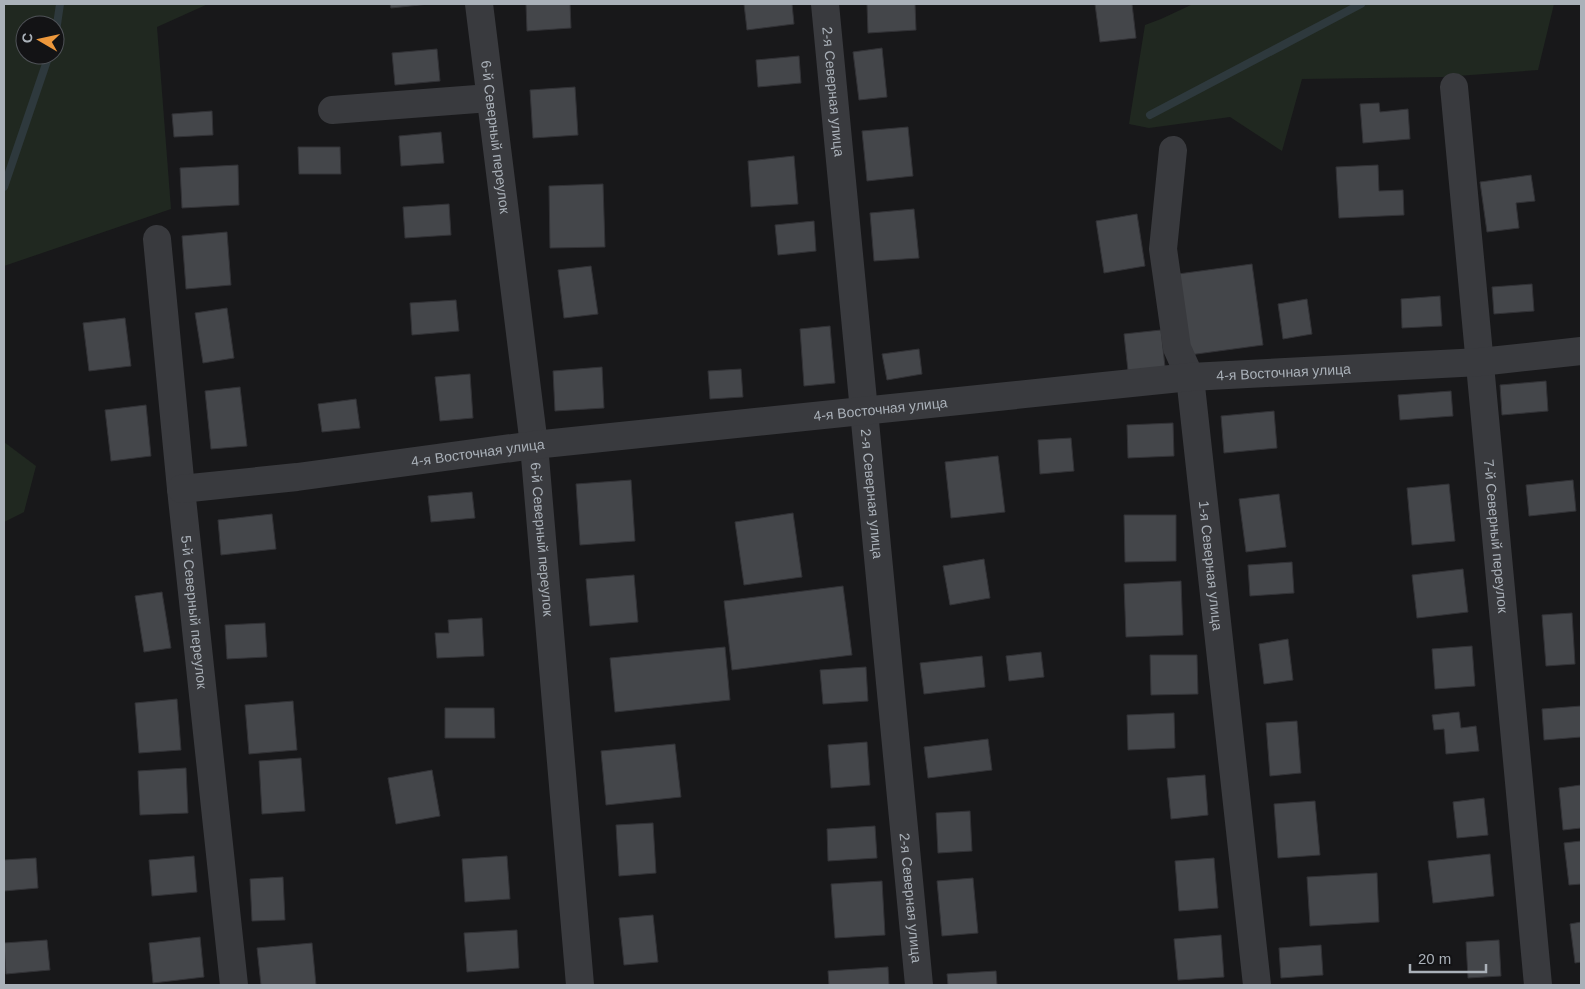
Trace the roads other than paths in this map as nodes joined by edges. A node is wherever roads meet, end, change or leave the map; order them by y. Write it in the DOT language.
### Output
graph roads {
  1 [pos="479,4"];
  2 [pos="825,4"];
  3 [pos="1454,86"];
  4 [pos="490,98"];
  5 [pos="332,110"];
  6 [pos="1173,150"];
  7 [pos="157,238"];
  8 [pos="1581,351"];
  9 [pos="1480,362"];
  10 [pos="1190,377"];
  11 [pos="865,410"];
  12 [pos="534,445"];
  13 [pos="182,489"];
  14 [pos="234,985"];
  15 [pos="580,985"];
  16 [pos="919,985"];
  17 [pos="1257,985"];
  18 [pos="1538,985"];
  1 -- 4 [label="street, 6-й Северный переулок"];
  2 -- 11 [label="street, 2-я Северная улица"];
  3 -- 9 [label="street, 7-й Северный переулок"];
  4 -- 5 [label="street"];
  4 -- 12 [label="street, 6-й Северный переулок"];
  6 -- 10 [label="street, 1-я Северная улица"];
  7 -- 13 [label="street, 5-й Северный переулок"];
  8 -- 9 [label="street, 4-я Восточная улица"];
  9 -- 10 [label="street, 4-я Восточная улица"];
  9 -- 18 [label="street, 7-й Северный переулок"];
  10 -- 11 [label="street, 4-я Восточная улица"];
  10 -- 17 [label="street, 1-я Северная улица"];
  11 -- 12 [label="street, 4-я Восточная улица"];
  11 -- 16 [label="street, 2-я Северная улица"];
  12 -- 13 [label="street, 4-я Восточная улица"];
  12 -- 15 [label="street, 6-й Северный переулок"];
  13 -- 14 [label="street, 5-й Северный переулок"];
}
